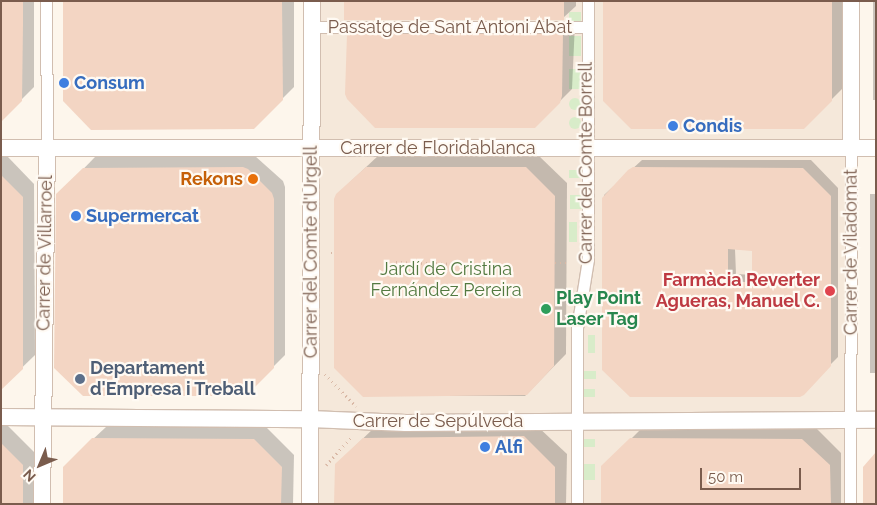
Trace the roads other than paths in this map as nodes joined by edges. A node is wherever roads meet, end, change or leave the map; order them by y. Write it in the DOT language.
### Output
graph roads {
  1 [pos="46,1"];
  2 [pos="312,1"];
  3 [pos="588,1"];
  4 [pos="851,1"];
  5 [pos="312,27"];
  6 [pos="587,28"];
  7 [pos="1,148"];
  8 [pos="47,148"];
  9 [pos="311,148"];
  10 [pos="587,148"];
  11 [pos="851,148"];
  12 [pos="876,148"];
  13 [pos="1,417"];
  14 [pos="43,417"];
  15 [pos="310,419"];
  16 [pos="876,420"];
  17 [pos="578,421"];
  18 [pos="850,421"];
  19 [pos="42,504"];
  20 [pos="310,504"];
  21 [pos="577,504"];
  22 [pos="850,504"];
  1 -- 8 [label="street, Carrer de Villarroel"];
  2 -- 5 [label="street, Carrer del Comte d'Urgell"];
  3 -- 6 [label="street, Carrer del Comte Borrell"];
  4 -- 11 [label="street, Carrer de Viladomat"];
  5 -- 6 [label="street, Passatge de Sant Antoni Abat"];
  5 -- 9 [label="street, Carrer del Comte d'Urgell"];
  6 -- 10 [label="street, Carrer del Comte Borrell"];
  7 -- 8 [label="street, Carrer de Floridablanca"];
  8 -- 9 [label="street, Carrer de Floridablanca"];
  8 -- 14 [label="street, Carrer de Villarroel"];
  9 -- 10 [label="street, Carrer de Floridablanca"];
  9 -- 15 [label="street, Carrer del Comte d'Urgell"];
  10 -- 11 [label="street, Carrer de Floridablanca"];
  10 -- 17 [label="street, Carrer del Comte Borrell"];
  11 -- 12 [label="street, Carrer de Floridablanca"];
  11 -- 18 [label="street, Carrer de Viladomat"];
  13 -- 14 [label="street, Carrer de Sepúlveda"];
  14 -- 15 [label="street, Carrer de Sepúlveda"];
  14 -- 19 [label="street, Carrer de Villarroel"];
  15 -- 17 [label="street, Carrer de Sepúlveda"];
  15 -- 20 [label="street, Carrer del Comte d'Urgell"];
  16 -- 18 [label="street, Carrer de Sepúlveda"];
  17 -- 18 [label="street, Carrer de Sepúlveda"];
  17 -- 21 [label="street, Carrer del Comte Borrell"];
  18 -- 22 [label="street, Carrer de Viladomat"];
}
